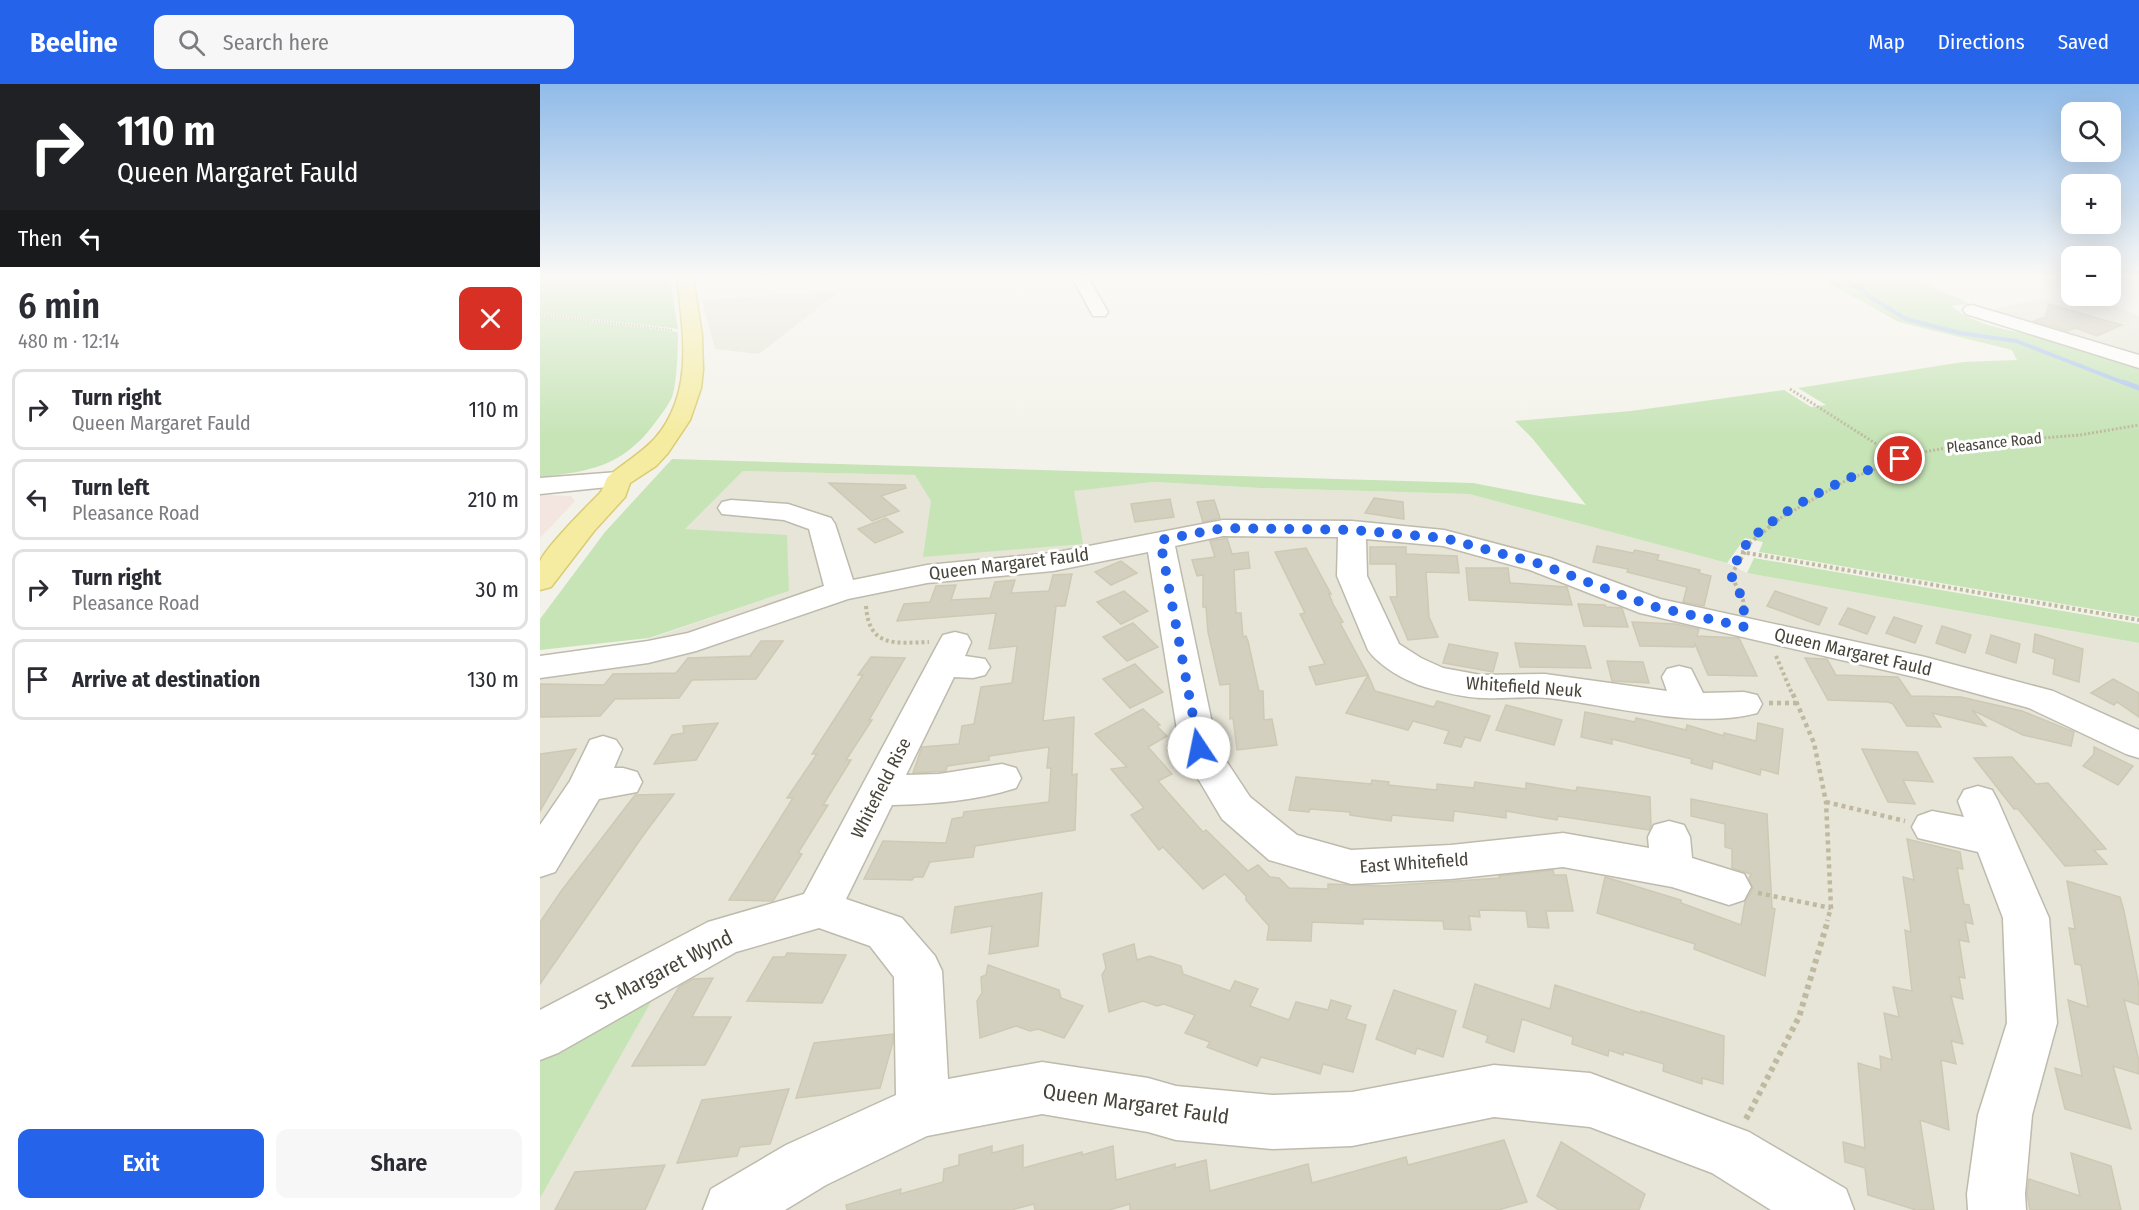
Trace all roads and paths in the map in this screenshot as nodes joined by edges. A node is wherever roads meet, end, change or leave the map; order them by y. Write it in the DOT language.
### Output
graph roads {
  1 [pos="672,330"];
  2 [pos="676,330"];
  3 [pos="690,330"];
  4 [pos="2035,330"];
  5 [pos="2139,362"];
  6 [pos="1790,389"];
  7 [pos="2139,425"];
  8 [pos="1900,459"];
  9 [pos="618,480"];
  10 [pos="540,486"];
  11 [pos="743,514"];
  12 [pos="1352,530"];
  13 [pos="1160,540"];
  14 [pos="1741,552"];
  15 [pos="540,581"];
  16 [pos="853,588"];
  17 [pos="2139,620"];
  18 [pos="1756,629"];
  19 [pos="957,658"];
  20 [pos="540,667"];
  21 [pos="1744,704"];
  22 [pos="2139,745"];
  23 [pos="603,749"];
  24 [pos="1002,778"];
  25 [pos="880,791"];
  26 [pos="1826,802"];
  27 [pos="1932,827"];
  28 [pos="540,860"];
  29 [pos="1729,887"];
  30 [pos="1831,908"];
  31 [pos="819,909"];
  32 [pos="540,1036"];
  33 [pos="923,1110"];
  34 [pos="1729,1152"];
  35 [pos="732,1210"];
  36 [pos="1825,1210"];
  37 [pos="1996,1210"];
  1 -- 2 [label="path"];
  3 -- 9 [label="main road"];
  4 -- 5 [label="street"];
  6 -- 8 [label="path"];
  7 -- 8 [label="path, Pleasance Road"];
  8 -- 14 [label="path, Pleasance Road"];
  9 -- 10 [label="street"];
  9 -- 15 [label="main road"];
  11 -- 16 [label="street"];
  12 -- 13 [label="street, Queen Margaret Fauld"];
  12 -- 18 [label="street, Queen Margaret Fauld"];
  12 -- 21 [label="street, Whitefield Neuk"];
  13 -- 16 [label="street, Queen Margaret Fauld"];
  13 -- 29 [label="street, East Whitefield"];
  14 -- 17 [label="path"];
  14 -- 18 [label="path"];
  16 -- 19 [label="path"];
  16 -- 20 [label="street, Queen Margaret Fauld"];
  18 -- 22 [label="street, Queen Margaret Fauld"];
  18 -- 26 [label="path"];
  19 -- 25 [label="street, Whitefield Rise"];
  23 -- 28 [label="street"];
  24 -- 25 [label="street"];
  25 -- 31 [label="street, Whitefield Rise"];
  26 -- 27 [label="path"];
  26 -- 30 [label="path"];
  27 -- 37 [label="street"];
  29 -- 30 [label="path"];
  30 -- 34 [label="path"];
  31 -- 32 [label="street, St Margaret Wynd"];
  31 -- 33 [label="street"];
  33 -- 34 [label="street, Queen Margaret Fauld"];
  33 -- 35 [label="street, Queen Margaret Fauld"];
  34 -- 36 [label="street, Queen Margaret Fauld"];
}
